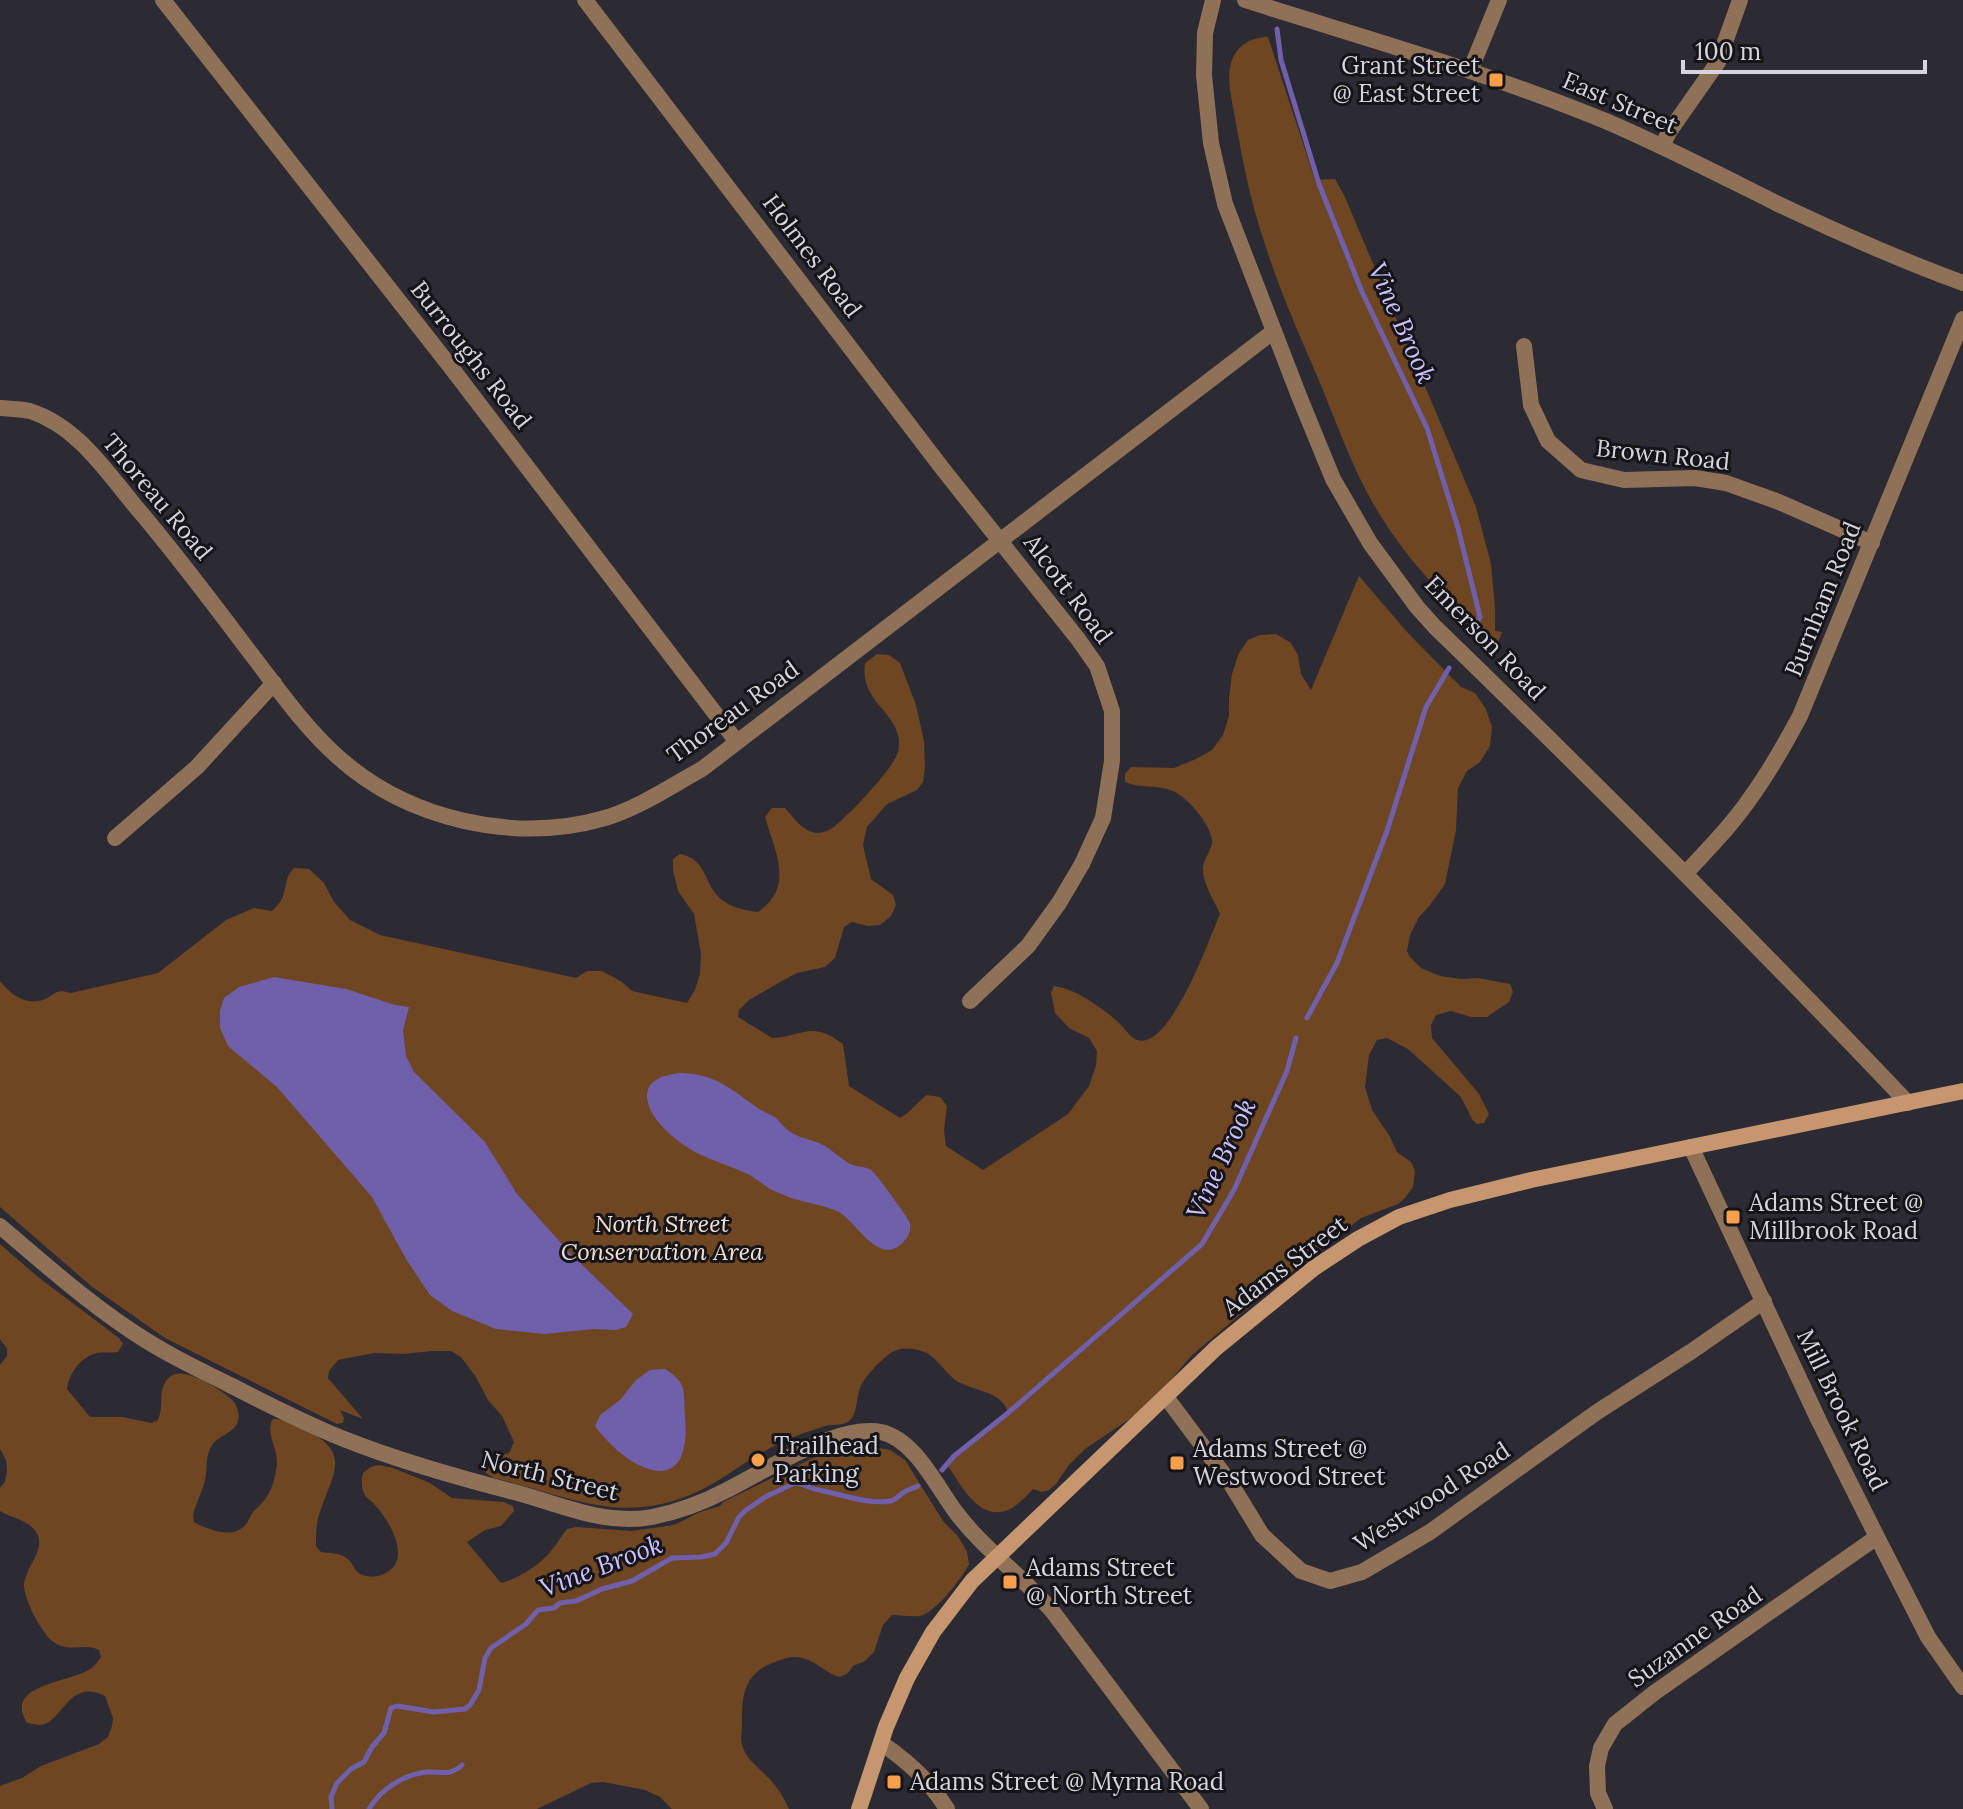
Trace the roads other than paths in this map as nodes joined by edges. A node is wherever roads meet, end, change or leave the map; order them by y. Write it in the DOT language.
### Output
graph roads {
  1 [pos="163,0"];
  2 [pos="585,0"];
  3 [pos="1213,0"];
  4 [pos="1245,0"];
  5 [pos="1499,0"];
  6 [pos="1740,0"];
  7 [pos="1470,71"];
  8 [pos="1662,146"];
  9 [pos="1963,283"];
  10 [pos="1963,319"];
  11 [pos="1274,331"];
  12 [pos="1524,346"];
  13 [pos="0,408"];
  14 [pos="1001,541"];
  15 [pos="1872,543"];
  16 [pos="274,683"];
  17 [pos="737,742"];
  18 [pos="115,838"];
  19 [pos="1685,874"];
  20 [pos="970,1001"];
  21 [pos="1963,1091"];
  22 [pos="1908,1103"];
  23 [pos="1691,1147"];
  24 [pos="0,1226"];
  25 [pos="1764,1301"];
  26 [pos="1166,1397"];
  27 [pos="1877,1537"];
  28 [pos="997,1556"];
  29 [pos="1963,1687"];
  30 [pos="881,1743"];
  31 [pos="859,1809"];
  32 [pos="947,1809"];
  33 [pos="1201,1809"];
  34 [pos="1605,1809"];
  1 -- 17 [label="street, Burroughs Road"];
  2 -- 14 [label="street, Holmes Road"];
  3 -- 11 [label="street, Emerson Road"];
  4 -- 7 [label="street, East Street"];
  5 -- 7 [label="street"];
  6 -- 8 [label="street"];
  7 -- 8 [label="street, East Street"];
  8 -- 9 [label="street, East Street"];
  10 -- 15 [label="street, Burnham Road"];
  11 -- 14 [label="street, Thoreau Road"];
  11 -- 19 [label="street, Emerson Road"];
  12 -- 15 [label="street, Brown Road"];
  13 -- 16 [label="street, Thoreau Road"];
  14 -- 17 [label="street, Thoreau Road"];
  14 -- 20 [label="street, Alcott Road"];
  15 -- 19 [label="street, Burnham Road"];
  16 -- 17 [label="street, Thoreau Road"];
  16 -- 18 [label="street"];
  19 -- 22 [label="street, Emerson Road"];
  21 -- 22 [label="main road, Adams Street"];
  22 -- 23 [label="main road, Adams Street"];
  23 -- 25 [label="street, Mill Brook Road"];
  23 -- 26 [label="main road, Adams Street"];
  24 -- 28 [label="street, North Street"];
  25 -- 26 [label="street, Westwood Road"];
  25 -- 27 [label="street, Mill Brook Road"];
  26 -- 28 [label="main road, Adams Street"];
  27 -- 29 [label="street, Mill Brook Road"];
  27 -- 34 [label="street, Suzanne Road"];
  28 -- 30 [label="main road, Adams Street"];
  28 -- 33 [label="street, North Street"];
  30 -- 31 [label="main road, Adams Street"];
  30 -- 32 [label="street"];
}
